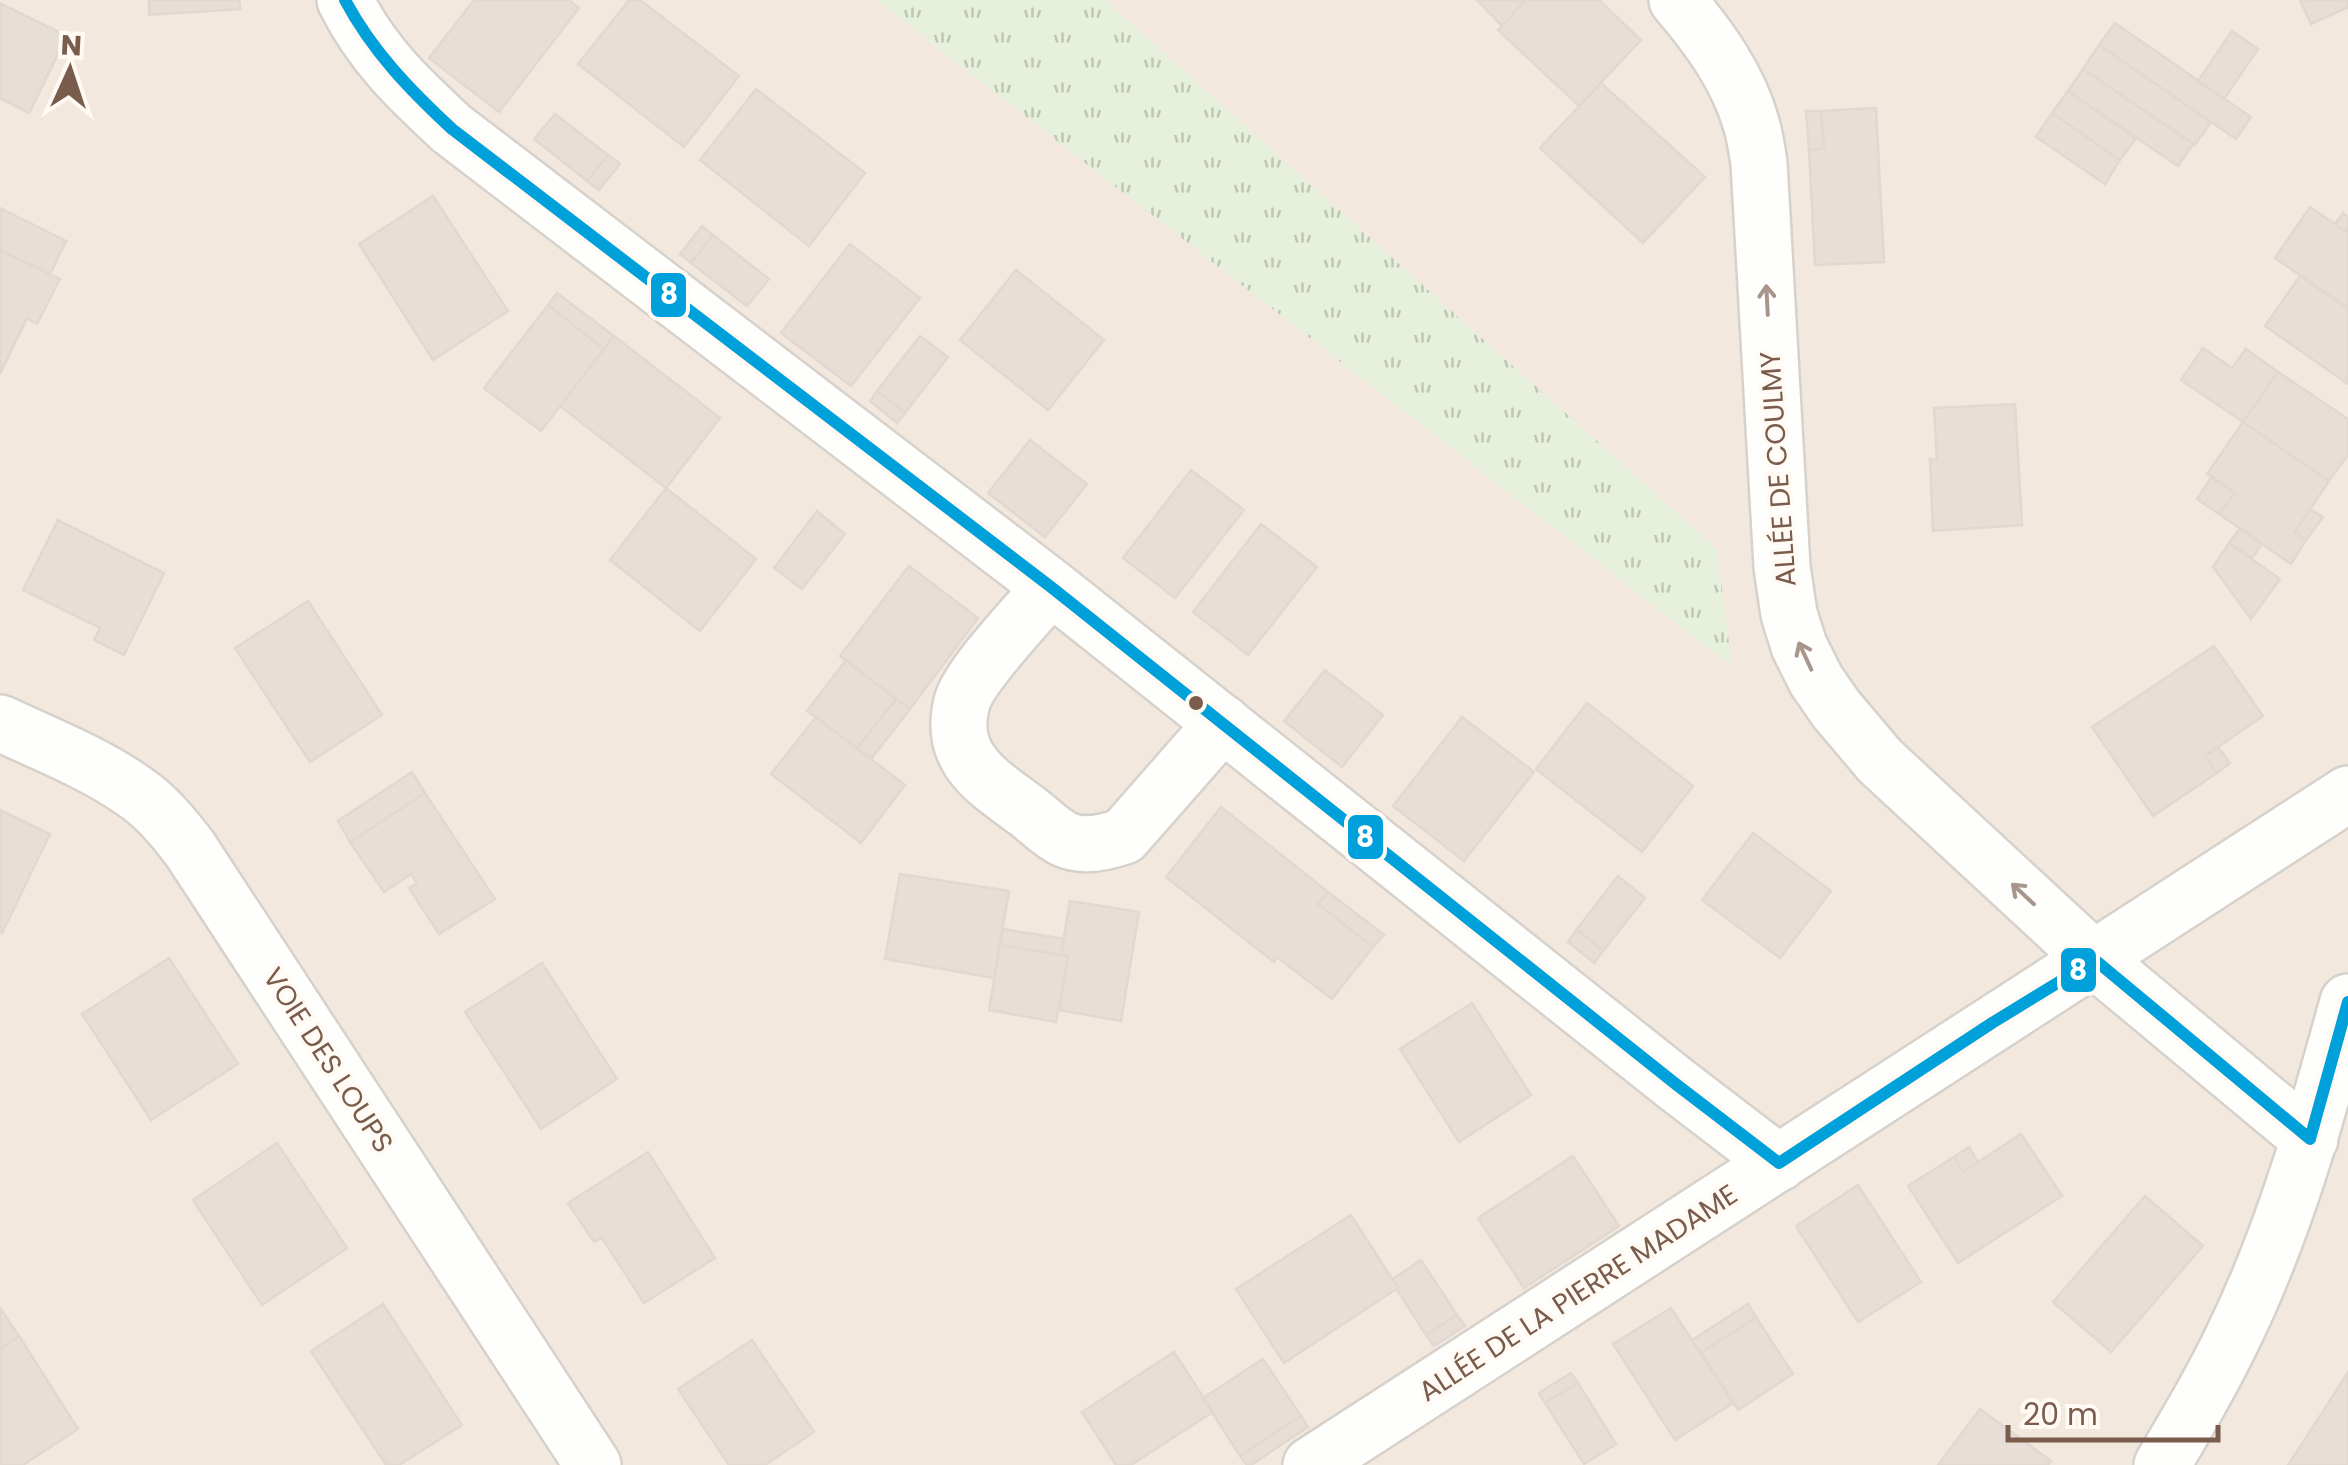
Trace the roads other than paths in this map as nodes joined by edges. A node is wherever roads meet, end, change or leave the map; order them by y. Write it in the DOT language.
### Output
graph roads {
  1 [pos="346,0"];
  2 [pos="1677,0"];
  3 [pos="1052,587"];
  4 [pos="0,722"];
  5 [pos="1223,723"];
  6 [pos="2348,794"];
  7 [pos="2094,960"];
  8 [pos="2348,1002"];
  9 [pos="2310,1139"];
  10 [pos="1779,1163"];
  11 [pos="593,1465"];
  12 [pos="1311,1465"];
  13 [pos="2162,1465"];
  1 -- 3 [label="street"];
  7 -- 2 [label="street, ALLÉE DE COULMY, one-way"];
  3 -- 5 [label="street"];
  3 -- 5 [label="street"];
  4 -- 11 [label="street, VOIE DES LOUPS"];
  5 -- 10 [label="street"];
  6 -- 7 [label="street, ALLÉE DE LA PIERRE MADAME"];
  7 -- 9 [label="street, ALLÉE DE COULMY"];
  7 -- 10 [label="street, ALLÉE DE LA PIERRE MADAME"];
  8 -- 9 [label="street"];
  9 -- 13 [label="street"];
  10 -- 12 [label="street, ALLÉE DE LA PIERRE MADAME"];
}
